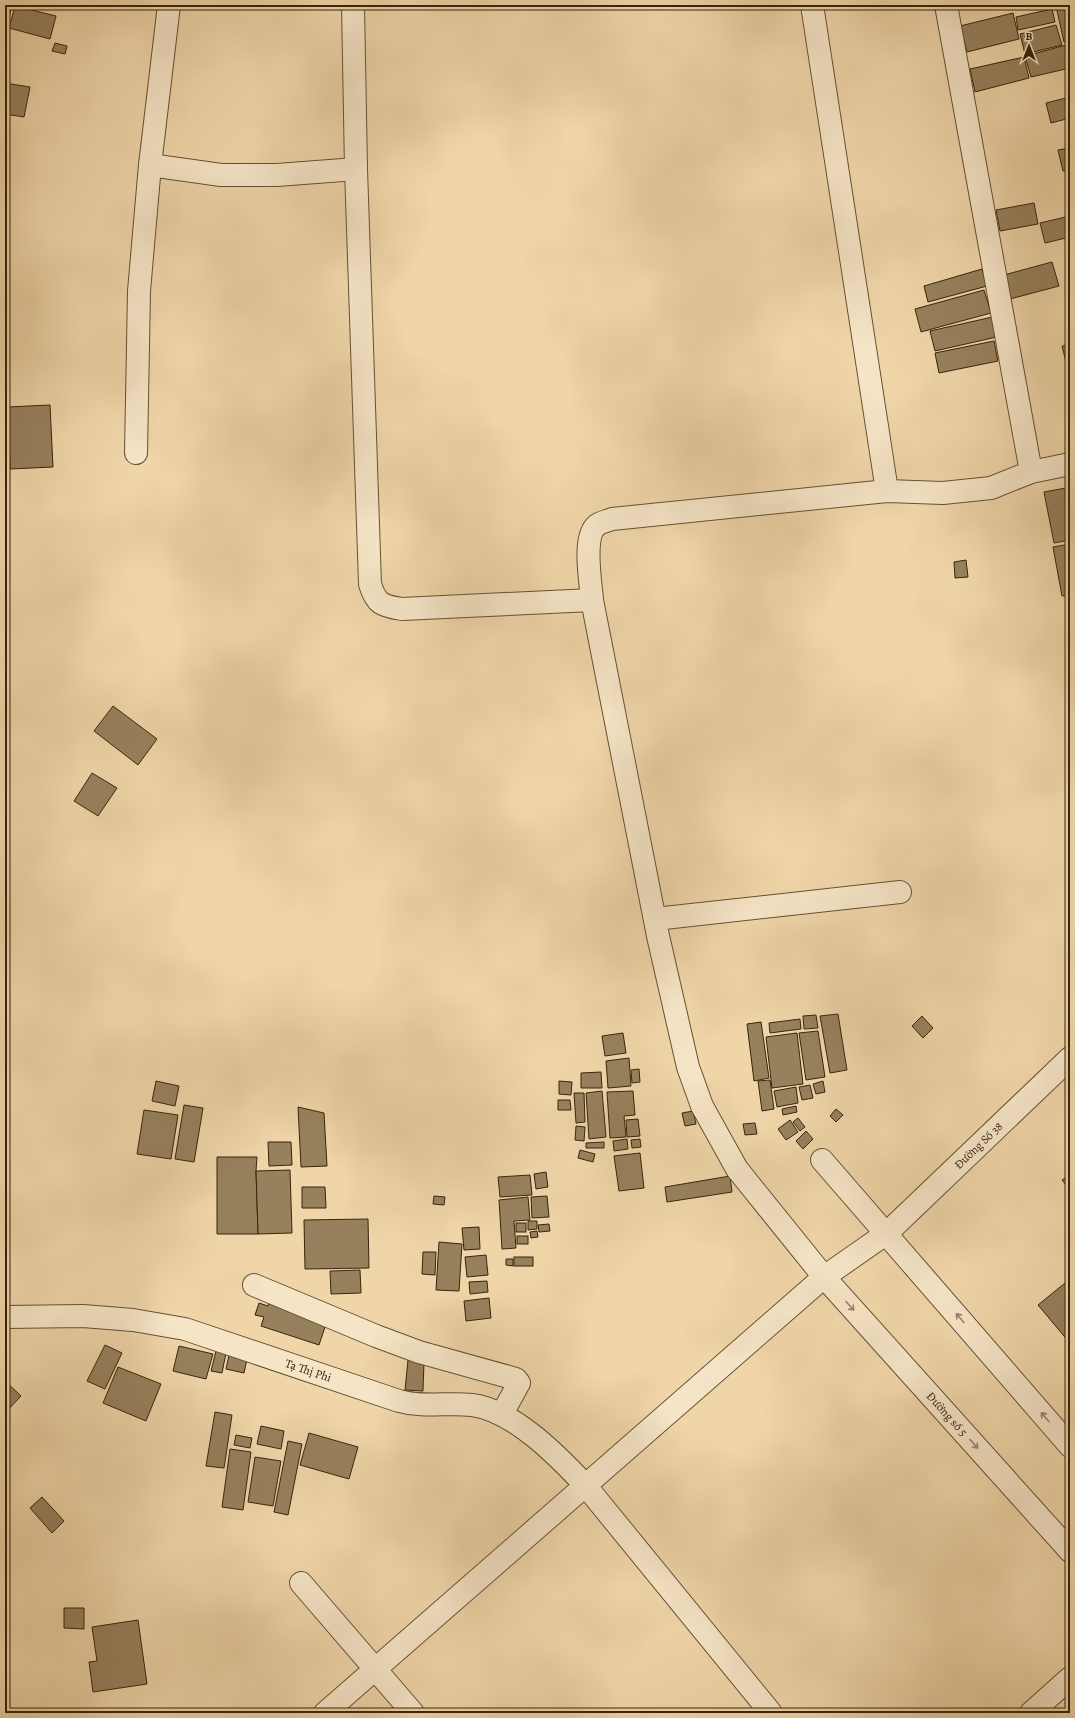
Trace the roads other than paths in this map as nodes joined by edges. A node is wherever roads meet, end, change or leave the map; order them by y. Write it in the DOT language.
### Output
graph roads {
  1 [pos="169,5"];
  2 [pos="353,5"];
  3 [pos="812,5"];
  4 [pos="946,5"];
  5 [pos="150,165"];
  6 [pos="356,169"];
  7 [pos="136,453"];
  8 [pos="1070,464"];
  9 [pos="1031,472"];
  10 [pos="887,490"];
  11 [pos="592,600"];
  12 [pos="900,892"];
  13 [pos="655,918"];
  14 [pos="1070,1058"];
  15 [pos="822,1160"];
  16 [pos="887,1233"];
  17 [pos="824,1277"];
  18 [pos="254,1285"];
  19 [pos="5,1317"];
  20 [pos="502,1414"];
  21 [pos="1070,1446"];
  22 [pos="585,1486"];
  23 [pos="1070,1551"];
  24 [pos="301,1583"];
  25 [pos="375,1669"];
  26 [pos="1070,1678"];
  27 [pos="325,1713"];
  28 [pos="413,1713"];
  29 [pos="771,1713"];
  30 [pos="1031,1713"];
  1 -- 5 [label="street"];
  2 -- 6 [label="street"];
  3 -- 10 [label="street"];
  4 -- 9 [label="street"];
  5 -- 6 [label="street"];
  5 -- 7 [label="street"];
  6 -- 11 [label="street"];
  8 -- 9 [label="street, Đường số 5"];
  9 -- 10 [label="street, Đường số 5"];
  10 -- 11 [label="street, Đường số 5"];
  11 -- 13 [label="street, Đường số 5"];
  12 -- 13 [label="street"];
  13 -- 17 [label="street, Đường số 5"];
  14 -- 16 [label="street, Đường Số 38"];
  15 -- 16 [label="street"];
  16 -- 17 [label="street, Đường Số 38"];
  21 -- 16 [label="street, one-way"];
  17 -- 22 [label="street, Đường Số 38"];
  17 -- 23 [label="street, Đường số 5, one-way"];
  18 -- 20 [label="street"];
  19 -- 20 [label="street, Tạ Thị Phi"];
  20 -- 22 [label="street, Tạ Thị Phi"];
  22 -- 25 [label="street, Đường Số 38"];
  22 -- 29 [label="street, Tạ Thị Phi"];
  24 -- 25 [label="street"];
  25 -- 27 [label="street, Đường Số 38"];
  25 -- 28 [label="street"];
  26 -- 30 [label="street"];
}
